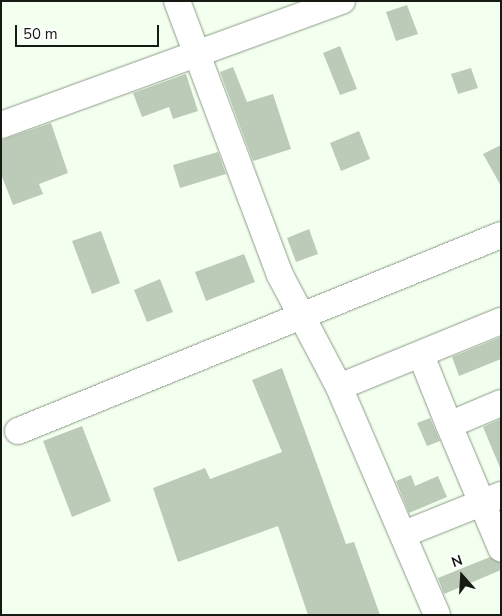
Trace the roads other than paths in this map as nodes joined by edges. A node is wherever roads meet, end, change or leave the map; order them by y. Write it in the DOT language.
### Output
graph roads {
  1 [pos="177,1"];
  2 [pos="342,1"];
  3 [pos="196,56"];
  4 [pos="1,125"];
  5 [pos="501,234"];
  6 [pos="302,315"];
  7 [pos="501,321"];
  8 [pos="421,355"];
  9 [pos="339,387"];
  10 [pos="501,403"];
  11 [pos="449,425"];
  12 [pos="18,431"];
  13 [pos="491,498"];
  14 [pos="404,534"];
  15 [pos="501,548"];
  16 [pos="437,615"];
  1 -- 3 [label="street"];
  2 -- 3 [label="street"];
  3 -- 4 [label="street"];
  3 -- 6 [label="street"];
  5 -- 6 [label="street"];
  6 -- 9 [label="street"];
  6 -- 12 [label="street"];
  7 -- 8 [label="street"];
  8 -- 9 [label="street"];
  8 -- 11 [label="street"];
  9 -- 14 [label="street"];
  10 -- 11 [label="street"];
  11 -- 13 [label="street"];
  13 -- 14 [label="street"];
  13 -- 15 [label="street"];
  14 -- 16 [label="street"];
}
